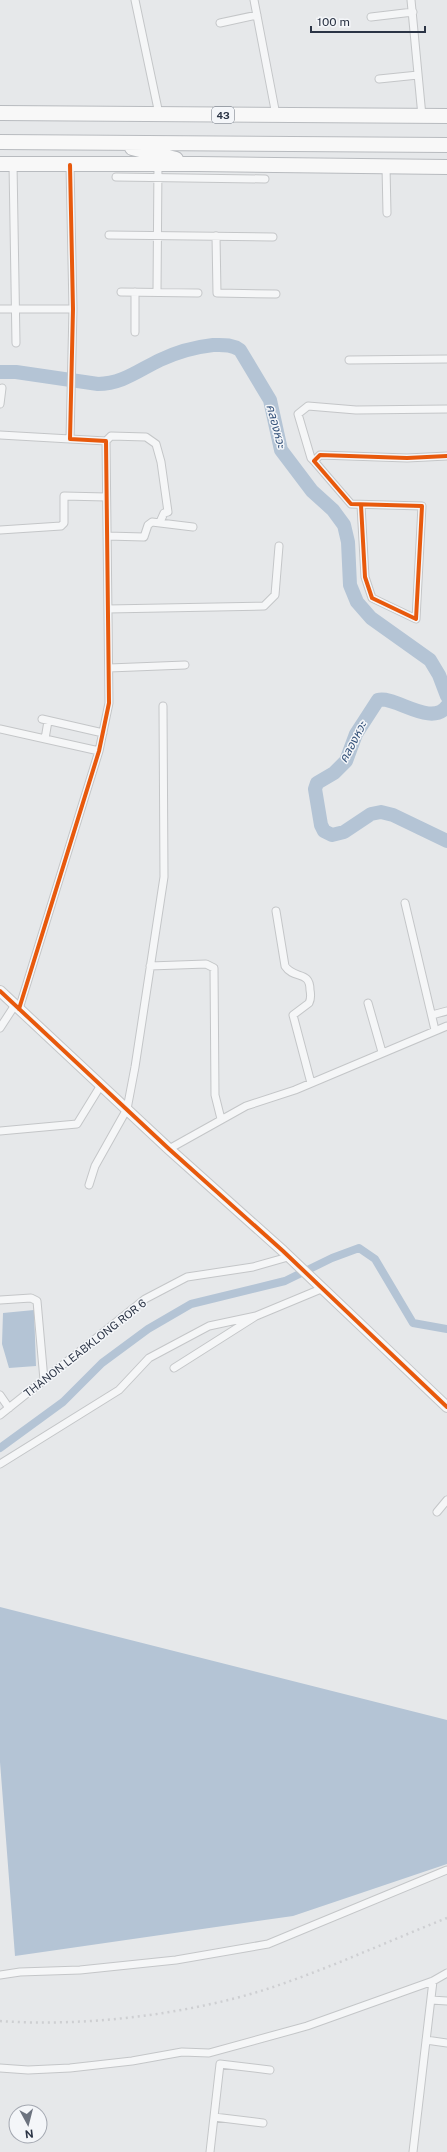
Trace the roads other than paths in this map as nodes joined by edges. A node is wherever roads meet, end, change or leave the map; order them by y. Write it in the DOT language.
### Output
graph roads {
  1 [pos="135,0"];
  2 [pos="254,0"];
  3 [pos="411,0"];
  4 [pos="413,12"];
  5 [pos="257,15"];
  6 [pos="371,17"];
  7 [pos="220,23"];
  8 [pos="418,75"];
  9 [pos="379,79"];
  10 [pos="0,113"];
  11 [pos="159,114"];
  12 [pos="276,115"];
  13 [pos="422,116"];
  14 [pos="447,116"];
  15 [pos="0,142"];
  16 [pos="107,142"];
  17 [pos="447,145"];
  18 [pos="6,164"];
  19 [pos="198,164"];
  20 [pos="70,165"];
  21 [pos="386,167"];
  22 [pos="447,167"];
  23 [pos="158,171"];
  24 [pos="116,178"];
  25 [pos="265,180"];
  26 [pos="387,213"];
  27 [pos="109,235"];
  28 [pos="158,235"];
  29 [pos="216,236"];
  30 [pos="273,237"];
  31 [pos="121,292"];
  32 [pos="135,292"];
  33 [pos="157,292"];
  34 [pos="198,293"];
  35 [pos="276,294"];
  36 [pos="0,309"];
  37 [pos="16,309"];
  38 [pos="73,309"];
  39 [pos="135,332"];
  40 [pos="16,343"];
  41 [pos="447,359"];
  42 [pos="349,360"];
  43 [pos="2,388"];
  44 [pos="0,404"];
  45 [pos="447,409"];
  46 [pos="0,435"];
  47 [pos="70,439"];
  48 [pos="106,441"];
  49 [pos="447,456"];
  50 [pos="314,462"];
  51 [pos="106,497"];
  52 [pos="361,505"];
  53 [pos="160,522"];
  54 [pos="193,527"];
  55 [pos="0,530"];
  56 [pos="107,536"];
  57 [pos="279,546"];
  58 [pos="108,609"];
  59 [pos="185,665"];
  60 [pos="110,668"];
  61 [pos="163,706"];
  62 [pos="0,729"];
  63 [pos="103,733"];
  64 [pos="45,739"];
  65 [pos="99,752"];
  66 [pos="405,903"];
  67 [pos="276,911"];
  68 [pos="150,966"];
  69 [pos="0,991"];
  70 [pos="368,1003"];
  71 [pos="17,1008"];
  72 [pos="447,1011"];
  73 [pos="432,1015"];
  74 [pos="447,1026"];
  75 [pos="0,1028"];
  76 [pos="435,1030"];
  77 [pos="382,1052"];
  78 [pos="311,1083"];
  79 [pos="101,1086"];
  80 [pos="127,1109"];
  81 [pos="221,1120"];
  82 [pos="0,1131"];
  83 [pos="169,1149"];
  84 [pos="89,1184"];
  85 [pos="288,1257"];
  86 [pos="321,1289"];
  87 [pos="0,1300"];
  88 [pos="256,1316"];
  89 [pos="174,1368"];
  90 [pos="44,1380"];
  91 [pos="0,1395"];
  92 [pos="447,1407"];
  93 [pos="9,1408"];
  94 [pos="0,1415"];
  95 [pos="0,1464"];
  96 [pos="447,1500"];
  97 [pos="437,1512"];
  98 [pos="447,1870"];
  99 [pos="447,1973"];
  100 [pos="0,1975"];
  101 [pos="432,1981"];
  102 [pos="430,2000"];
  103 [pos="447,2001"];
  104 [pos="426,2040"];
  105 [pos="447,2043"];
  106 [pos="0,2068"];
  107 [pos="270,2070"];
  108 [pos="214,2117"];
  109 [pos="262,2123"];
  110 [pos="210,2152"];
  111 [pos="413,2152"];
  1 -- 11 [label="street"];
  2 -- 5 [label="street"];
  3 -- 4 [label="street"];
  4 -- 6 [label="street"];
  4 -- 8 [label="street"];
  5 -- 7 [label="street"];
  5 -- 12 [label="street"];
  8 -- 9 [label="street"];
  8 -- 13 [label="street"];
  10 -- 11 [label="highway, 43"];
  11 -- 12 [label="highway, 43"];
  12 -- 13 [label="highway, 43"];
  13 -- 14 [label="highway, 43"];
  15 -- 16 [label="highway"];
  16 -- 17 [label="highway"];
  16 -- 19 [label="highway"];
  18 -- 20 [label="highway"];
  18 -- 37 [label="street"];
  19 -- 21 [label="highway"];
  19 -- 23 [label="highway"];
  20 -- 23 [label="highway"];
  20 -- 38 [label="street"];
  21 -- 22 [label="highway"];
  21 -- 26 [label="street"];
  23 -- 24 [label="street"];
  23 -- 25 [label="street"];
  23 -- 28 [label="street"];
  27 -- 28 [label="street"];
  28 -- 29 [label="street"];
  28 -- 33 [label="street"];
  29 -- 30 [label="street"];
  29 -- 35 [label="street"];
  31 -- 32 [label="street"];
  32 -- 33 [label="street"];
  32 -- 39 [label="street"];
  33 -- 34 [label="street"];
  36 -- 37 [label="street"];
  37 -- 38 [label="street"];
  37 -- 40 [label="street"];
  38 -- 47 [label="street"];
  41 -- 42 [label="street"];
  43 -- 44 [label="street"];
  45 -- 50 [label="street"];
  46 -- 47 [label="street"];
  47 -- 48 [label="street"];
  48 -- 51 [label="street"];
  48 -- 53 [label="street"];
  49 -- 50 [label="street"];
  50 -- 52 [label="street"];
  51 -- 55 [label="street"];
  51 -- 56 [label="street"];
  52 -- 52 [label="street"];
  53 -- 54 [label="street"];
  53 -- 56 [label="street"];
  56 -- 58 [label="street"];
  57 -- 58 [label="street"];
  58 -- 60 [label="street"];
  59 -- 60 [label="street"];
  60 -- 63 [label="street"];
  61 -- 68 [label="street"];
  62 -- 64 [label="street"];
  63 -- 64 [label="street"];
  63 -- 65 [label="street"];
  64 -- 65 [label="street"];
  65 -- 71 [label="street"];
  66 -- 73 [label="street"];
  67 -- 78 [label="street"];
  68 -- 80 [label="street"];
  68 -- 81 [label="street"];
  69 -- 71 [label="street"];
  70 -- 77 [label="street"];
  71 -- 75 [label="street"];
  71 -- 79 [label="street"];
  72 -- 73 [label="street"];
  73 -- 76 [label="street"];
  74 -- 76 [label="street"];
  76 -- 77 [label="street"];
  77 -- 78 [label="street"];
  78 -- 81 [label="street"];
  79 -- 80 [label="street"];
  79 -- 82 [label="street"];
  80 -- 83 [label="street"];
  80 -- 84 [label="street"];
  81 -- 83 [label="street"];
  83 -- 85 [label="street"];
  85 -- 86 [label="street"];
  85 -- 90 [label="street, THANON LEABKLONG ROR 6"];
  86 -- 88 [label="street"];
  86 -- 92 [label="street"];
  87 -- 90 [label="street"];
  88 -- 89 [label="street"];
  88 -- 95 [label="street"];
  90 -- 93 [label="street, THANON LEABKLONG ROR 6"];
  91 -- 93 [label="street"];
  93 -- 94 [label="street, THANON LEABKLONG ROR 6"];
  96 -- 97 [label="street"];
  98 -- 100 [label="street"];
  99 -- 101 [label="street"];
  101 -- 102 [label="street"];
  101 -- 106 [label="street"];
  102 -- 103 [label="street"];
  102 -- 104 [label="street"];
  104 -- 105 [label="street"];
  104 -- 111 [label="street"];
  107 -- 108 [label="street"];
  108 -- 109 [label="street"];
  108 -- 110 [label="street"];
}
